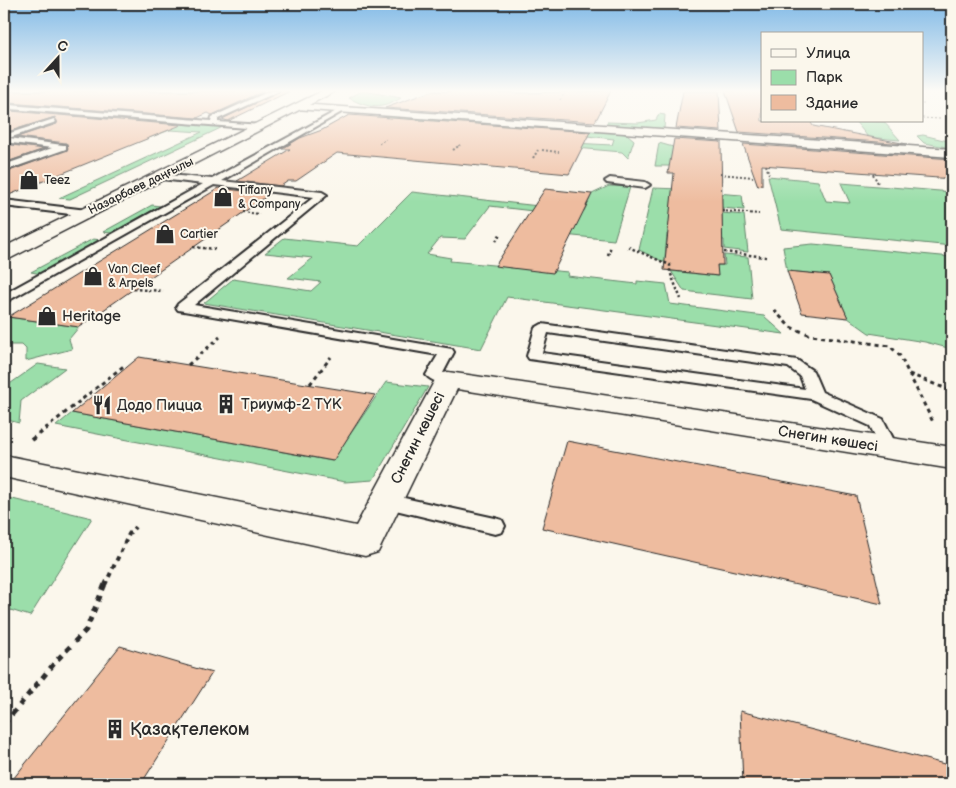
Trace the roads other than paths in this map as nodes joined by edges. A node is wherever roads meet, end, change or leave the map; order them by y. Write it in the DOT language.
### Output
graph roads {
  1 [pos="35,128"];
  2 [pos="257,128"];
  3 [pos="310,128"];
  4 [pos="594,128"];
  5 [pos="4,139"];
  6 [pos="952,153"];
  7 [pos="4,168"];
  8 [pos="161,176"];
  9 [pos="610,181"];
  10 [pos="211,182"];
  11 [pos="645,185"];
  12 [pos="4,203"];
  13 [pos="87,213"];
  14 [pos="4,254"];
  15 [pos="4,299"];
  16 [pos="448,380"];
  17 [pos="815,395"];
  18 [pos="889,448"];
  19 [pos="952,458"];
  20 [pos="4,466"];
  21 [pos="386,501"];
  22 [pos="495,526"];
  1 -- 5 [label="lane"];
  2 -- 8 [label="street, Назарбаев даңғылы"];
  3 -- 10 [label="lane"];
  4 -- 6 [label="street"];
  5 -- 7 [label="lane"];
  8 -- 10 [label="lane"];
  8 -- 13 [label="street, Назарбаев даңғылы"];
  9 -- 11 [label="lane"];
  10 -- 15 [label="lane"];
  10 -- 16 [label="lane"];
  12 -- 13 [label="lane"];
  13 -- 14 [label="street, Назарбаев даңғылы"];
  16 -- 18 [label="street, Снегин көшесі"];
  16 -- 21 [label="street, Снегин көшесі"];
  17 -- 17 [label="lane"];
  17 -- 18 [label="lane"];
  18 -- 19 [label="street, Снегин көшесі"];
  20 -- 21 [label="street, Снегин көшесі"];
  21 -- 22 [label="lane"];
}
